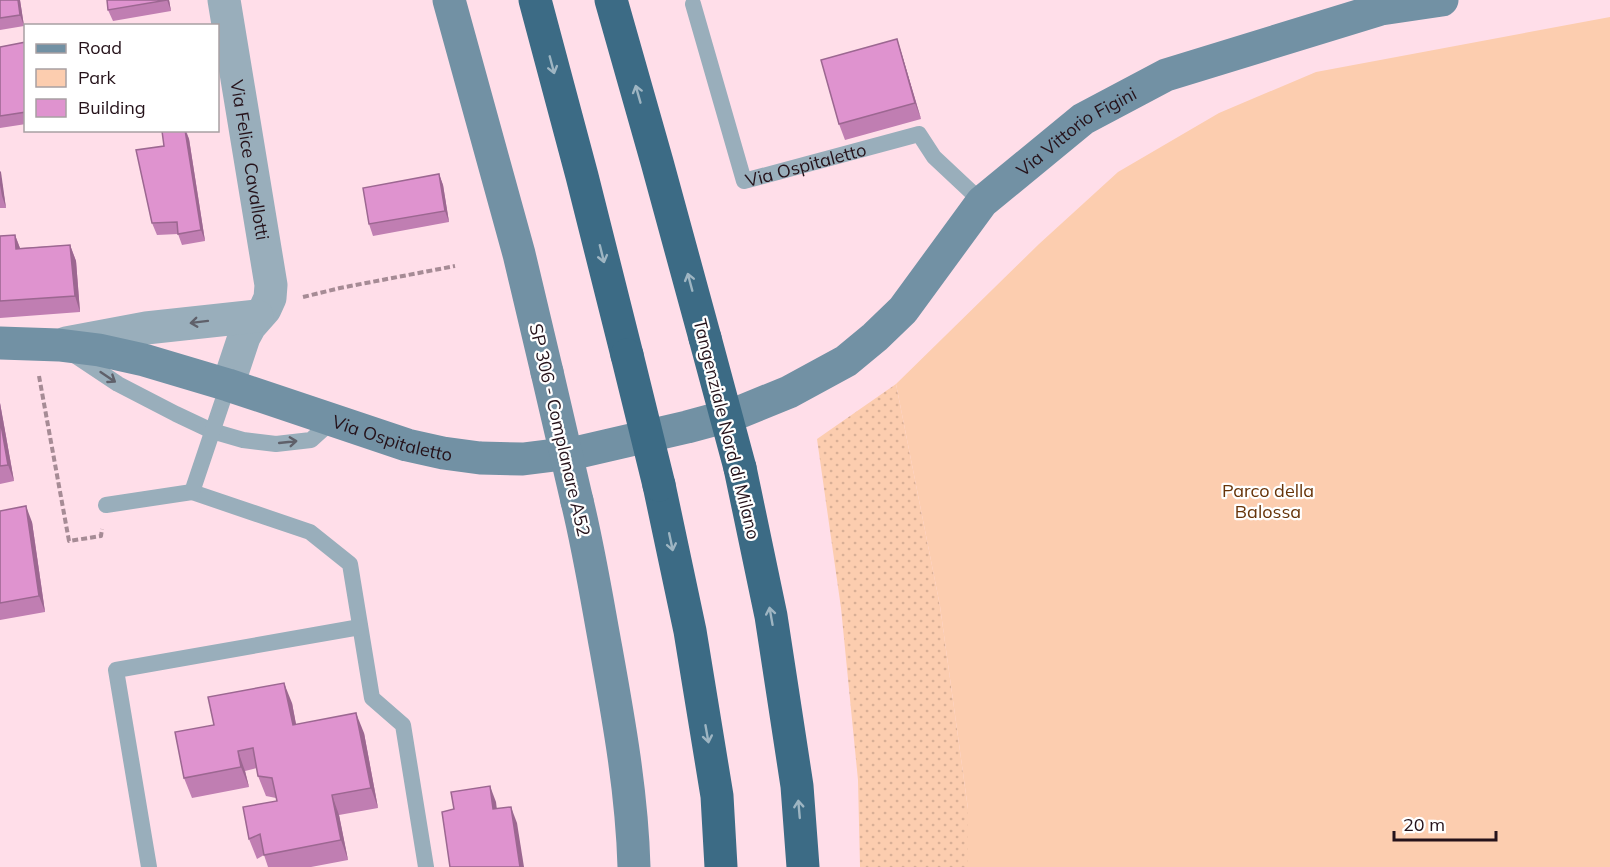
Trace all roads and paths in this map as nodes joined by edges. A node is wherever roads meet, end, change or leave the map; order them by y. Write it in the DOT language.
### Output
graph roads {
  1 [pos="224,0"];
  2 [pos="449,0"];
  3 [pos="535,0"];
  4 [pos="611,0"];
  5 [pos="1442,0"];
  6 [pos="693,4"];
  7 [pos="982,202"];
  8 [pos="455,266"];
  9 [pos="264,307"];
  10 [pos="0,343"];
  11 [pos="46,344"];
  12 [pos="228,385"];
  13 [pos="789,392"];
  14 [pos="332,421"];
  15 [pos="212,431"];
  16 [pos="192,492"];
  17 [pos="106,505"];
  18 [pos="360,627"];
  19 [pos="149,867"];
  20 [pos="426,867"];
  21 [pos="634,867"];
  22 [pos="721,867"];
  23 [pos="803,867"];
  1 -- 9 [label="street, Via Felice Cavallotti"];
  2 -- 21 [label="street, SP 306 - Complanare A52, bridge"];
  3 -- 22 [label="highway, one-way, bridge"];
  23 -- 4 [label="highway, Tangenziale Nord di Milano, one-way, bridge"];
  5 -- 7 [label="street, Via Vittorio Figini"];
  6 -- 7 [label="lane, Via Ospitaletto"];
  7 -- 13 [label="street, Via Vittorio Figini"];
  8 -- 9 [label="path"];
  9 -- 11 [label="street, one-way"];
  9 -- 12 [label="street"];
  10 -- 11 [label="street, Via Ospitaletto"];
  11 -- 12 [label="street, Via Ospitaletto"];
  11 -- 15 [label="lane, one-way"];
  11 -- 17 [label="path"];
  12 -- 14 [label="street, Via Ospitaletto"];
  12 -- 15 [label="lane"];
  13 -- 14 [label="street, Via Ospitaletto"];
  15 -- 14 [label="lane, one-way"];
  15 -- 16 [label="lane"];
  16 -- 17 [label="lane"];
  16 -- 18 [label="lane"];
  18 -- 19 [label="lane"];
  18 -- 20 [label="lane"];
}
